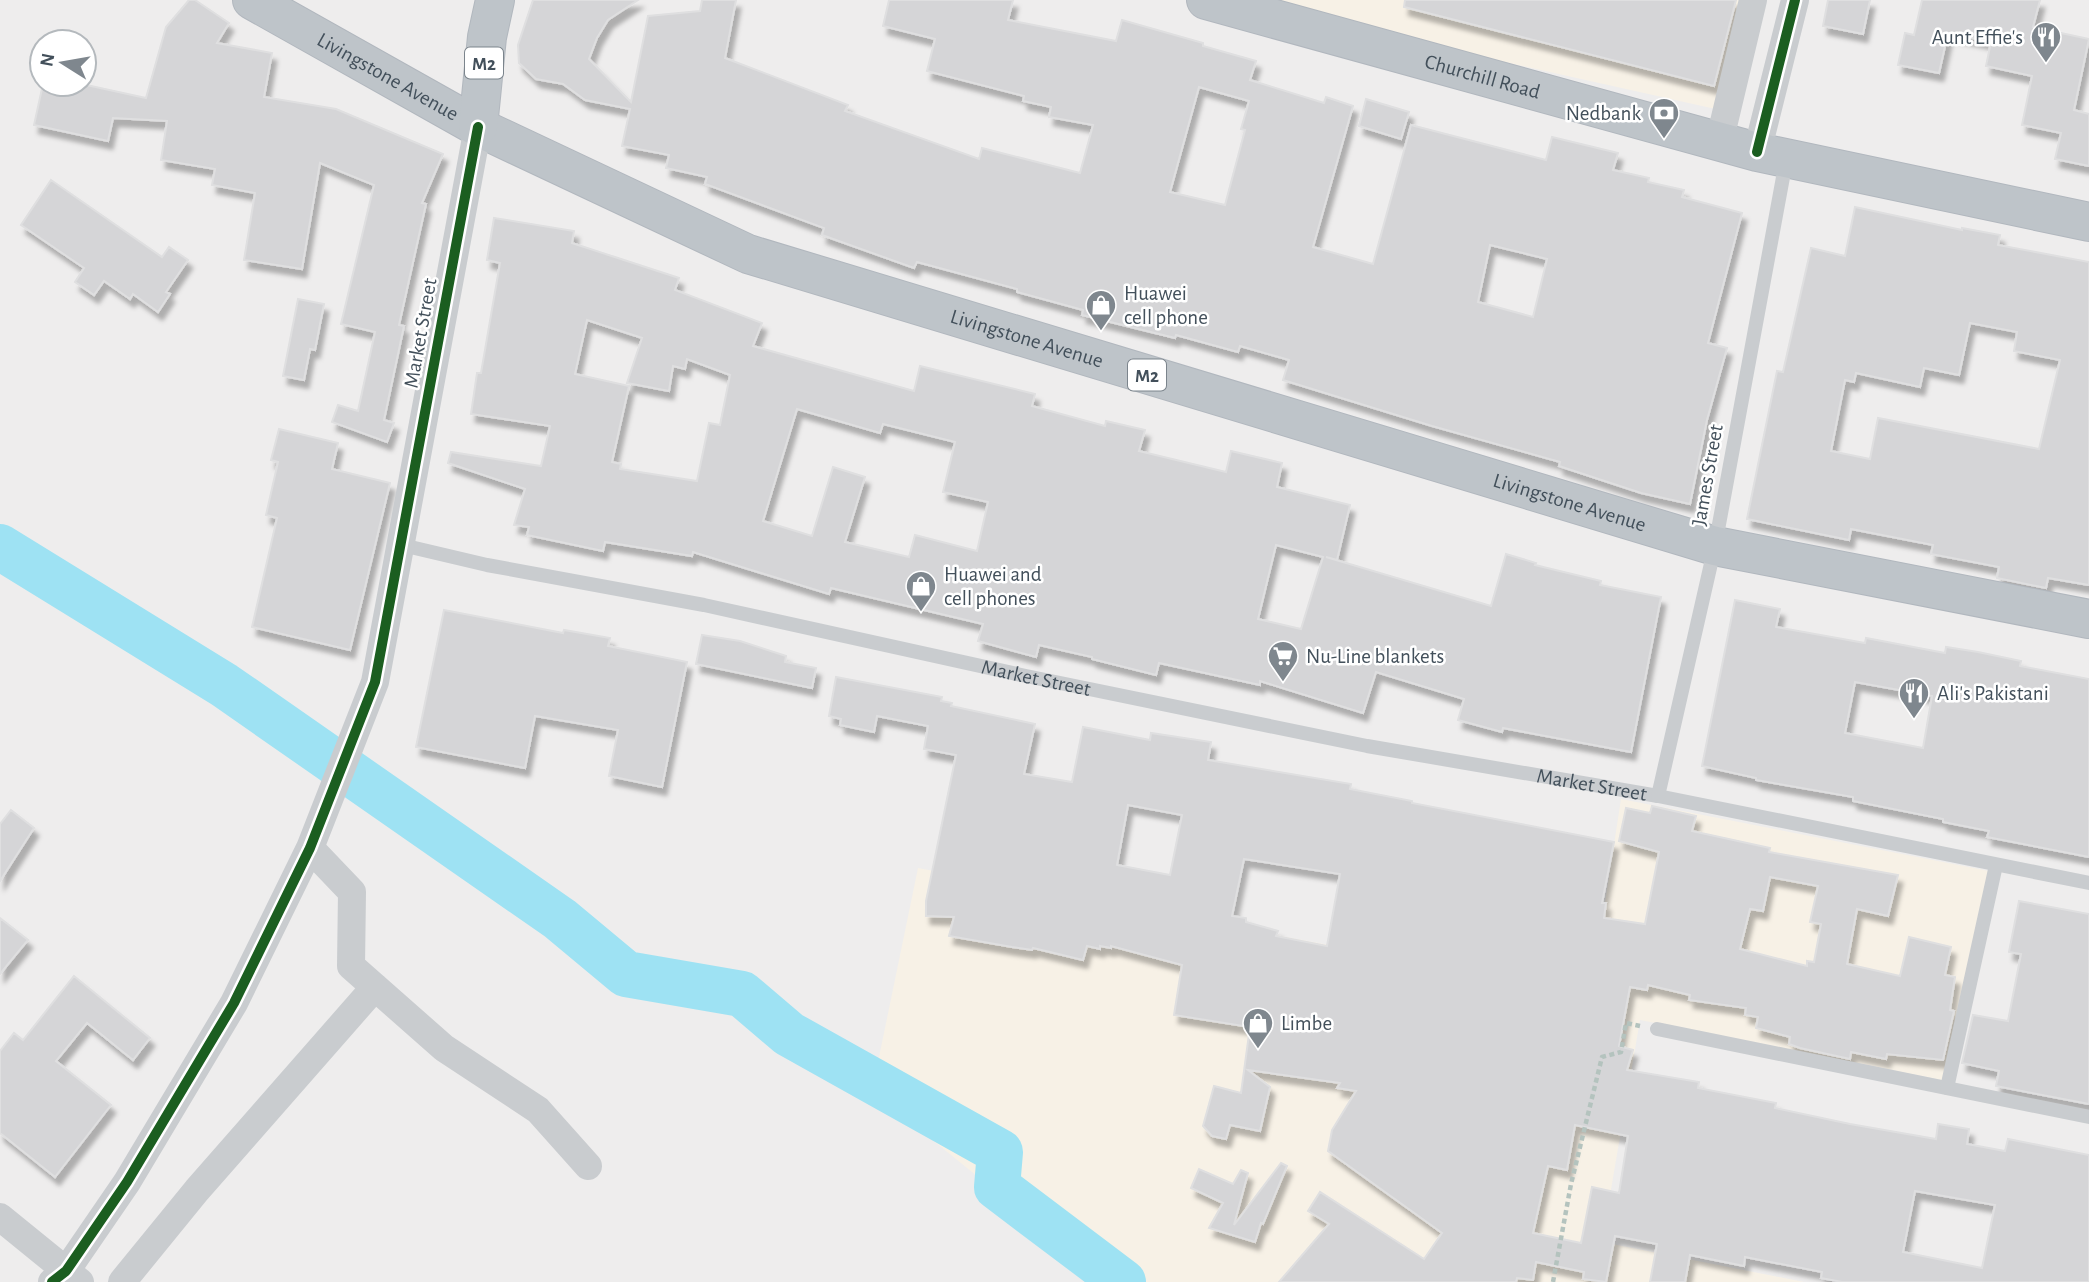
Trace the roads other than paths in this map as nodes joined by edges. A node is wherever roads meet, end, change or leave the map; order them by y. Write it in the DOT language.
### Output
graph roads {
  1 [pos="252,0"];
  2 [pos="495,0"];
  3 [pos="1206,0"];
  4 [pos="1752,2"];
  5 [pos="1793,7"];
  6 [pos="311,16"];
  7 [pos="478,127"];
  8 [pos="1719,143"];
  9 [pos="1771,156"];
  10 [pos="2089,222"];
  11 [pos="402,545"];
  12 [pos="1715,546"];
  13 [pos="2089,619"];
  14 [pos="1658,796"];
  15 [pos="310,848"];
  16 [pos="1996,865"];
  17 [pos="2089,883"];
  18 [pos="375,986"];
  19 [pos="1657,1029"];
  20 [pos="1947,1088"];
  21 [pos="2089,1117"];
  22 [pos="588,1166"];
  23 [pos="0,1217"];
  24 [pos="66,1278"];
  25 [pos="122,1282"];
  1 -- 6 [label="highway, Livingstone Avenue / M2"];
  2 -- 7 [label="highway, M2"];
  3 -- 8 [label="highway, Churchill Road"];
  4 -- 5 [label="street"];
  4 -- 8 [label="street"];
  5 -- 9 [label="street"];
  6 -- 7 [label="highway, Livingstone Avenue / M2"];
  7 -- 11 [label="street, Market Street"];
  7 -- 12 [label="highway, Livingstone Avenue / M2"];
  8 -- 9 [label="highway, Churchill Road"];
  9 -- 10 [label="highway, Churchill Road"];
  9 -- 12 [label="lane, James Street"];
  11 -- 14 [label="lane, Market Street"];
  11 -- 15 [label="street"];
  12 -- 13 [label="highway, Livingstone Avenue / M2"];
  12 -- 14 [label="lane, James Street"];
  14 -- 16 [label="lane, Market Street"];
  15 -- 18 [label="street"];
  15 -- 24 [label="street"];
  16 -- 17 [label="lane, Market Street"];
  16 -- 20 [label="lane"];
  18 -- 22 [label="street"];
  18 -- 25 [label="street"];
  19 -- 20 [label="lane"];
  20 -- 21 [label="lane"];
  23 -- 24 [label="street"];
}
